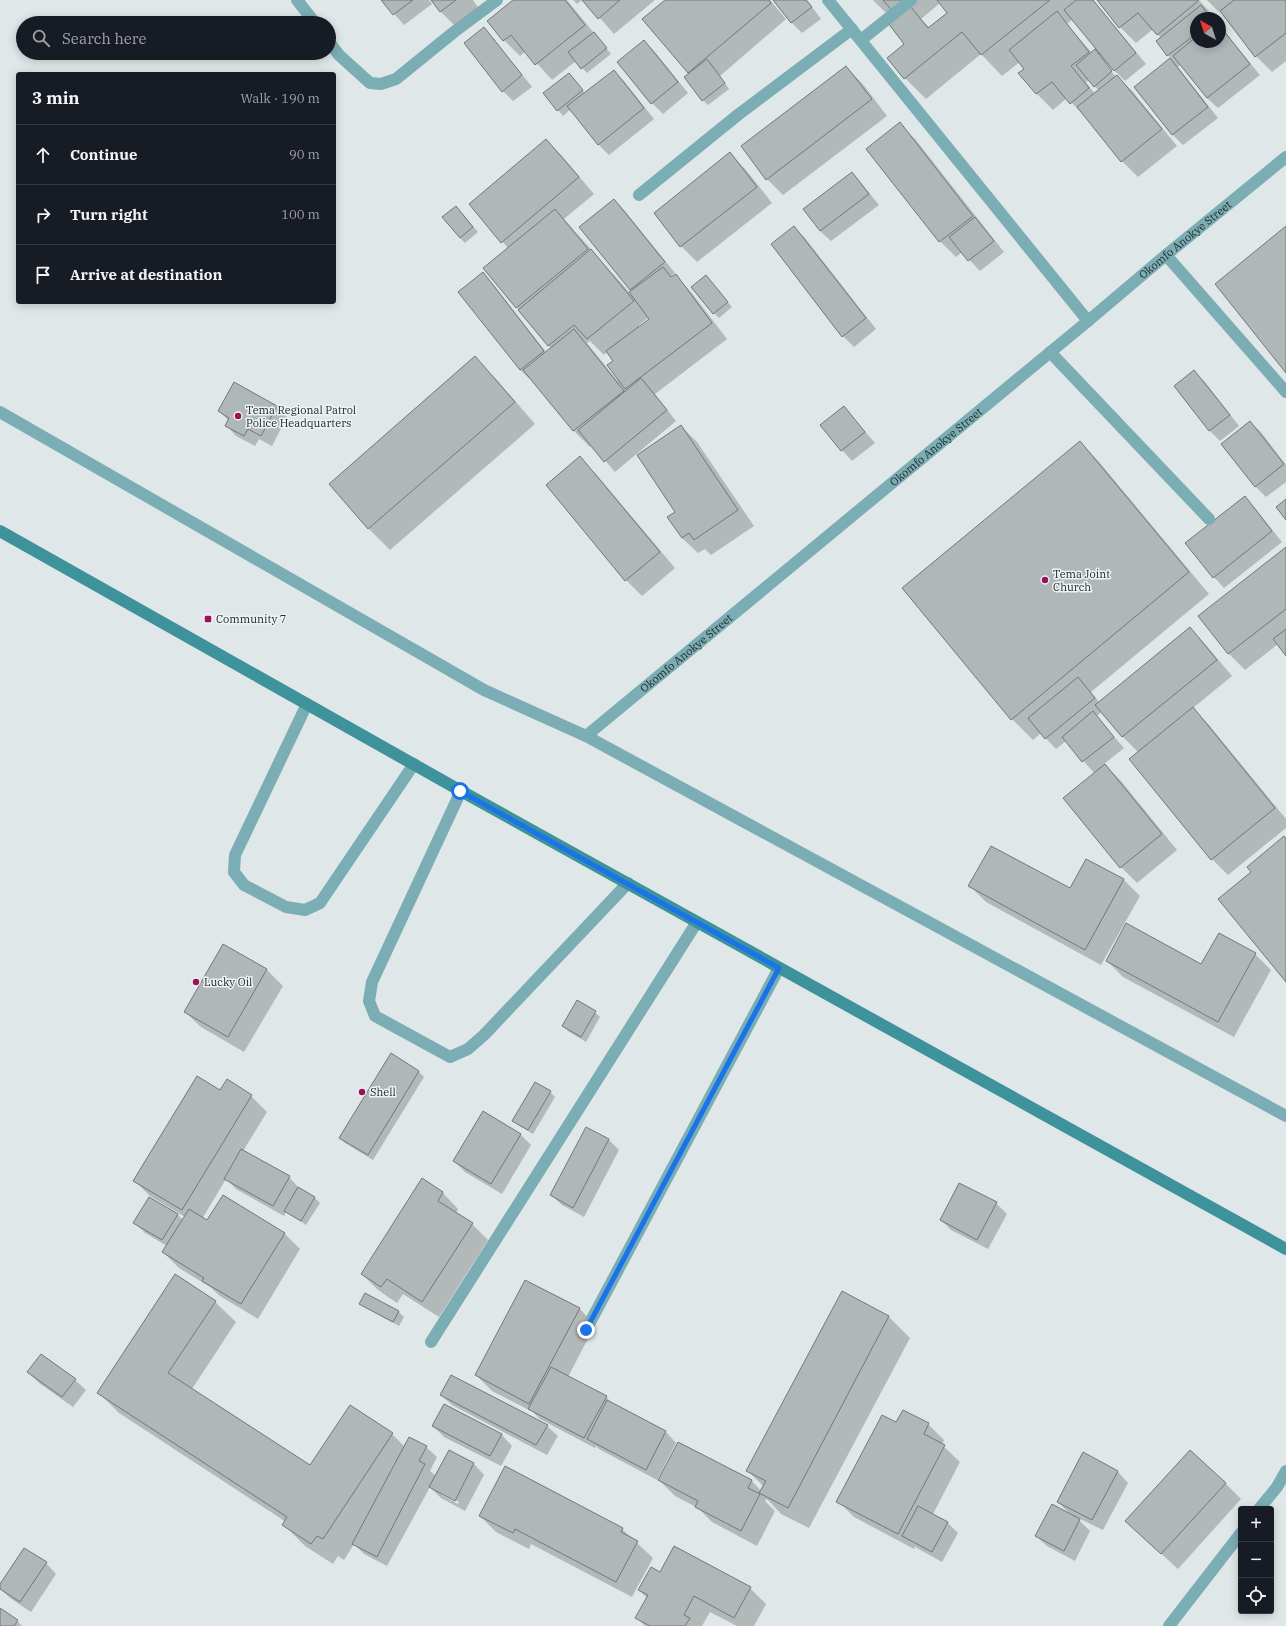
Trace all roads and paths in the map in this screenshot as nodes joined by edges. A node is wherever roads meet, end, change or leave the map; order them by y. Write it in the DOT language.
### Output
graph roads {
  1 [pos="297,0"];
  2 [pos="497,0"];
  3 [pos="828,0"];
  4 [pos="911,0"];
  5 [pos="310,16"];
  6 [pos="852,30"];
  7 [pos="861,40"];
  8 [pos="336,51"];
  9 [pos="1286,157"];
  10 [pos="639,195"];
  11 [pos="1166,255"];
  12 [pos="1088,321"];
  13 [pos="1050,352"];
  14 [pos="1286,392"];
  15 [pos="0,412"];
  16 [pos="1208,519"];
  17 [pos="0,531"];
  18 [pos="307,704"];
  19 [pos="586,736"];
  20 [pos="414,764"];
  21 [pos="460,791"];
  22 [pos="628,884"];
  23 [pos="697,922"];
  24 [pos="779,968"];
  25 [pos="1286,1116"];
  26 [pos="1286,1249"];
  27 [pos="586,1330"];
  28 [pos="431,1342"];
  29 [pos="1286,1471"];
  30 [pos="1261,1506"];
  31 [pos="1238,1537"];
  32 [pos="1168,1626"];
  1 -- 5 [label="street"];
  2 -- 8 [label="street"];
  3 -- 6 [label="street"];
  4 -- 7 [label="street"];
  6 -- 7 [label="street"];
  6 -- 10 [label="street"];
  7 -- 12 [label="street"];
  9 -- 11 [label="street, Okomfo Anokye Street"];
  11 -- 12 [label="street, Okomfo Anokye Street"];
  11 -- 14 [label="street"];
  12 -- 13 [label="street, Okomfo Anokye Street"];
  13 -- 16 [label="street"];
  13 -- 19 [label="street, Okomfo Anokye Street"];
  15 -- 19 [label="street"];
  17 -- 18 [label="main road"];
  18 -- 20 [label="main road"];
  18 -- 20 [label="street"];
  19 -- 25 [label="street"];
  20 -- 21 [label="main road"];
  21 -- 22 [label="main road"];
  21 -- 22 [label="street"];
  22 -- 23 [label="main road"];
  23 -- 24 [label="main road"];
  23 -- 28 [label="street"];
  24 -- 26 [label="main road"];
  24 -- 27 [label="street"];
  29 -- 30 [label="street"];
  31 -- 32 [label="street"];
}
